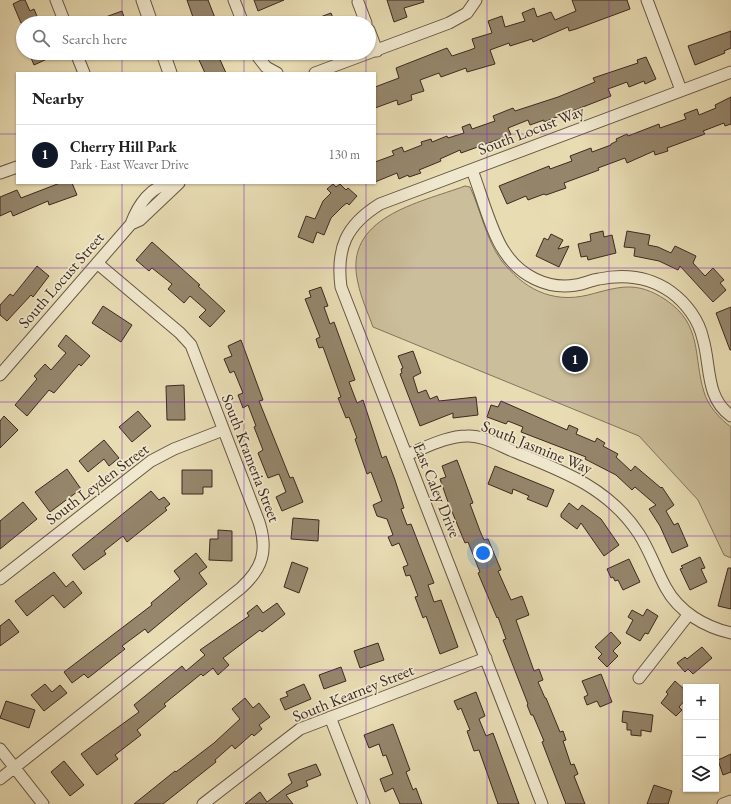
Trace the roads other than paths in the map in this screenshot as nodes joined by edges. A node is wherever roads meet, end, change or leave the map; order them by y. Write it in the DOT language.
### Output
graph roads {
  1 [pos="56,0"];
  2 [pos="143,0"];
  3 [pos="234,0"];
  4 [pos="476,0"];
  5 [pos="646,0"];
  6 [pos="358,2"];
  7 [pos="62,16"];
  8 [pos="149,16"];
  9 [pos="240,16"];
  10 [pos="363,16"];
  11 [pos="377,51"];
  12 [pos="79,60"];
  13 [pos="165,60"];
  14 [pos="260,60"];
  15 [pos="352,60"];
  16 [pos="84,72"];
  17 [pos="170,72"];
  18 [pos="275,72"];
  19 [pos="318,72"];
  20 [pos="731,72"];
  21 [pos="681,90"];
  22 [pos="16,167"];
  23 [pos="472,170"];
  24 [pos="0,173"];
  25 [pos="164,184"];
  26 [pos="178,184"];
  27 [pos="131,224"];
  28 [pos="350,230"];
  29 [pos="97,263"];
  30 [pos="0,375"];
  31 [pos="731,416"];
  32 [pos="223,430"];
  33 [pos="406,455"];
  34 [pos="0,579"];
  35 [pos="689,614"];
  36 [pos="731,633"];
  37 [pos="486,658"];
  38 [pos="639,678"];
  39 [pos="330,717"];
  40 [pos="0,749"];
  41 [pos="14,768"];
  42 [pos="0,779"];
  43 [pos="731,801"];
  44 [pos="43,804"];
  45 [pos="203,804"];
  46 [pos="364,804"];
  47 [pos="542,804"];
  48 [pos="723,804"];
  1 -- 7 [label="street"];
  2 -- 8 [label="street"];
  3 -- 9 [label="street"];
  4 -- 11 [label="street"];
  5 -- 21 [label="street"];
  6 -- 10 [label="street"];
  12 -- 16 [label="street"];
  13 -- 17 [label="street"];
  14 -- 18 [label="street"];
  15 -- 19 [label="street"];
  20 -- 21 [label="street, South Locust Way"];
  21 -- 23 [label="street, South Locust Way"];
  22 -- 24 [label="street"];
  23 -- 28 [label="street, South Locust Way"];
  23 -- 31 [label="street"];
  25 -- 27 [label="street, South Locust Street"];
  26 -- 27 [label="street, South Locust Street"];
  27 -- 29 [label="street, South Locust Street"];
  28 -- 33 [label="street, East Caley Drive"];
  29 -- 30 [label="street, South Locust Street"];
  29 -- 32 [label="street, South Krameria Street"];
  32 -- 34 [label="street, South Leyden Street"];
  32 -- 41 [label="street, South Krameria Street"];
  33 -- 35 [label="street, South Jasmine Way"];
  33 -- 37 [label="street, East Caley Drive"];
  35 -- 36 [label="street, South Jasmine Way"];
  35 -- 38 [label="street"];
  37 -- 39 [label="street, South Kearney Street"];
  37 -- 47 [label="street, East Caley Drive"];
  39 -- 45 [label="street, South Kearney Street"];
  39 -- 46 [label="street"];
  40 -- 41 [label="street"];
  41 -- 42 [label="street, South Krameria Street"];
  41 -- 44 [label="street"];
  43 -- 48 [label="street"];
}
